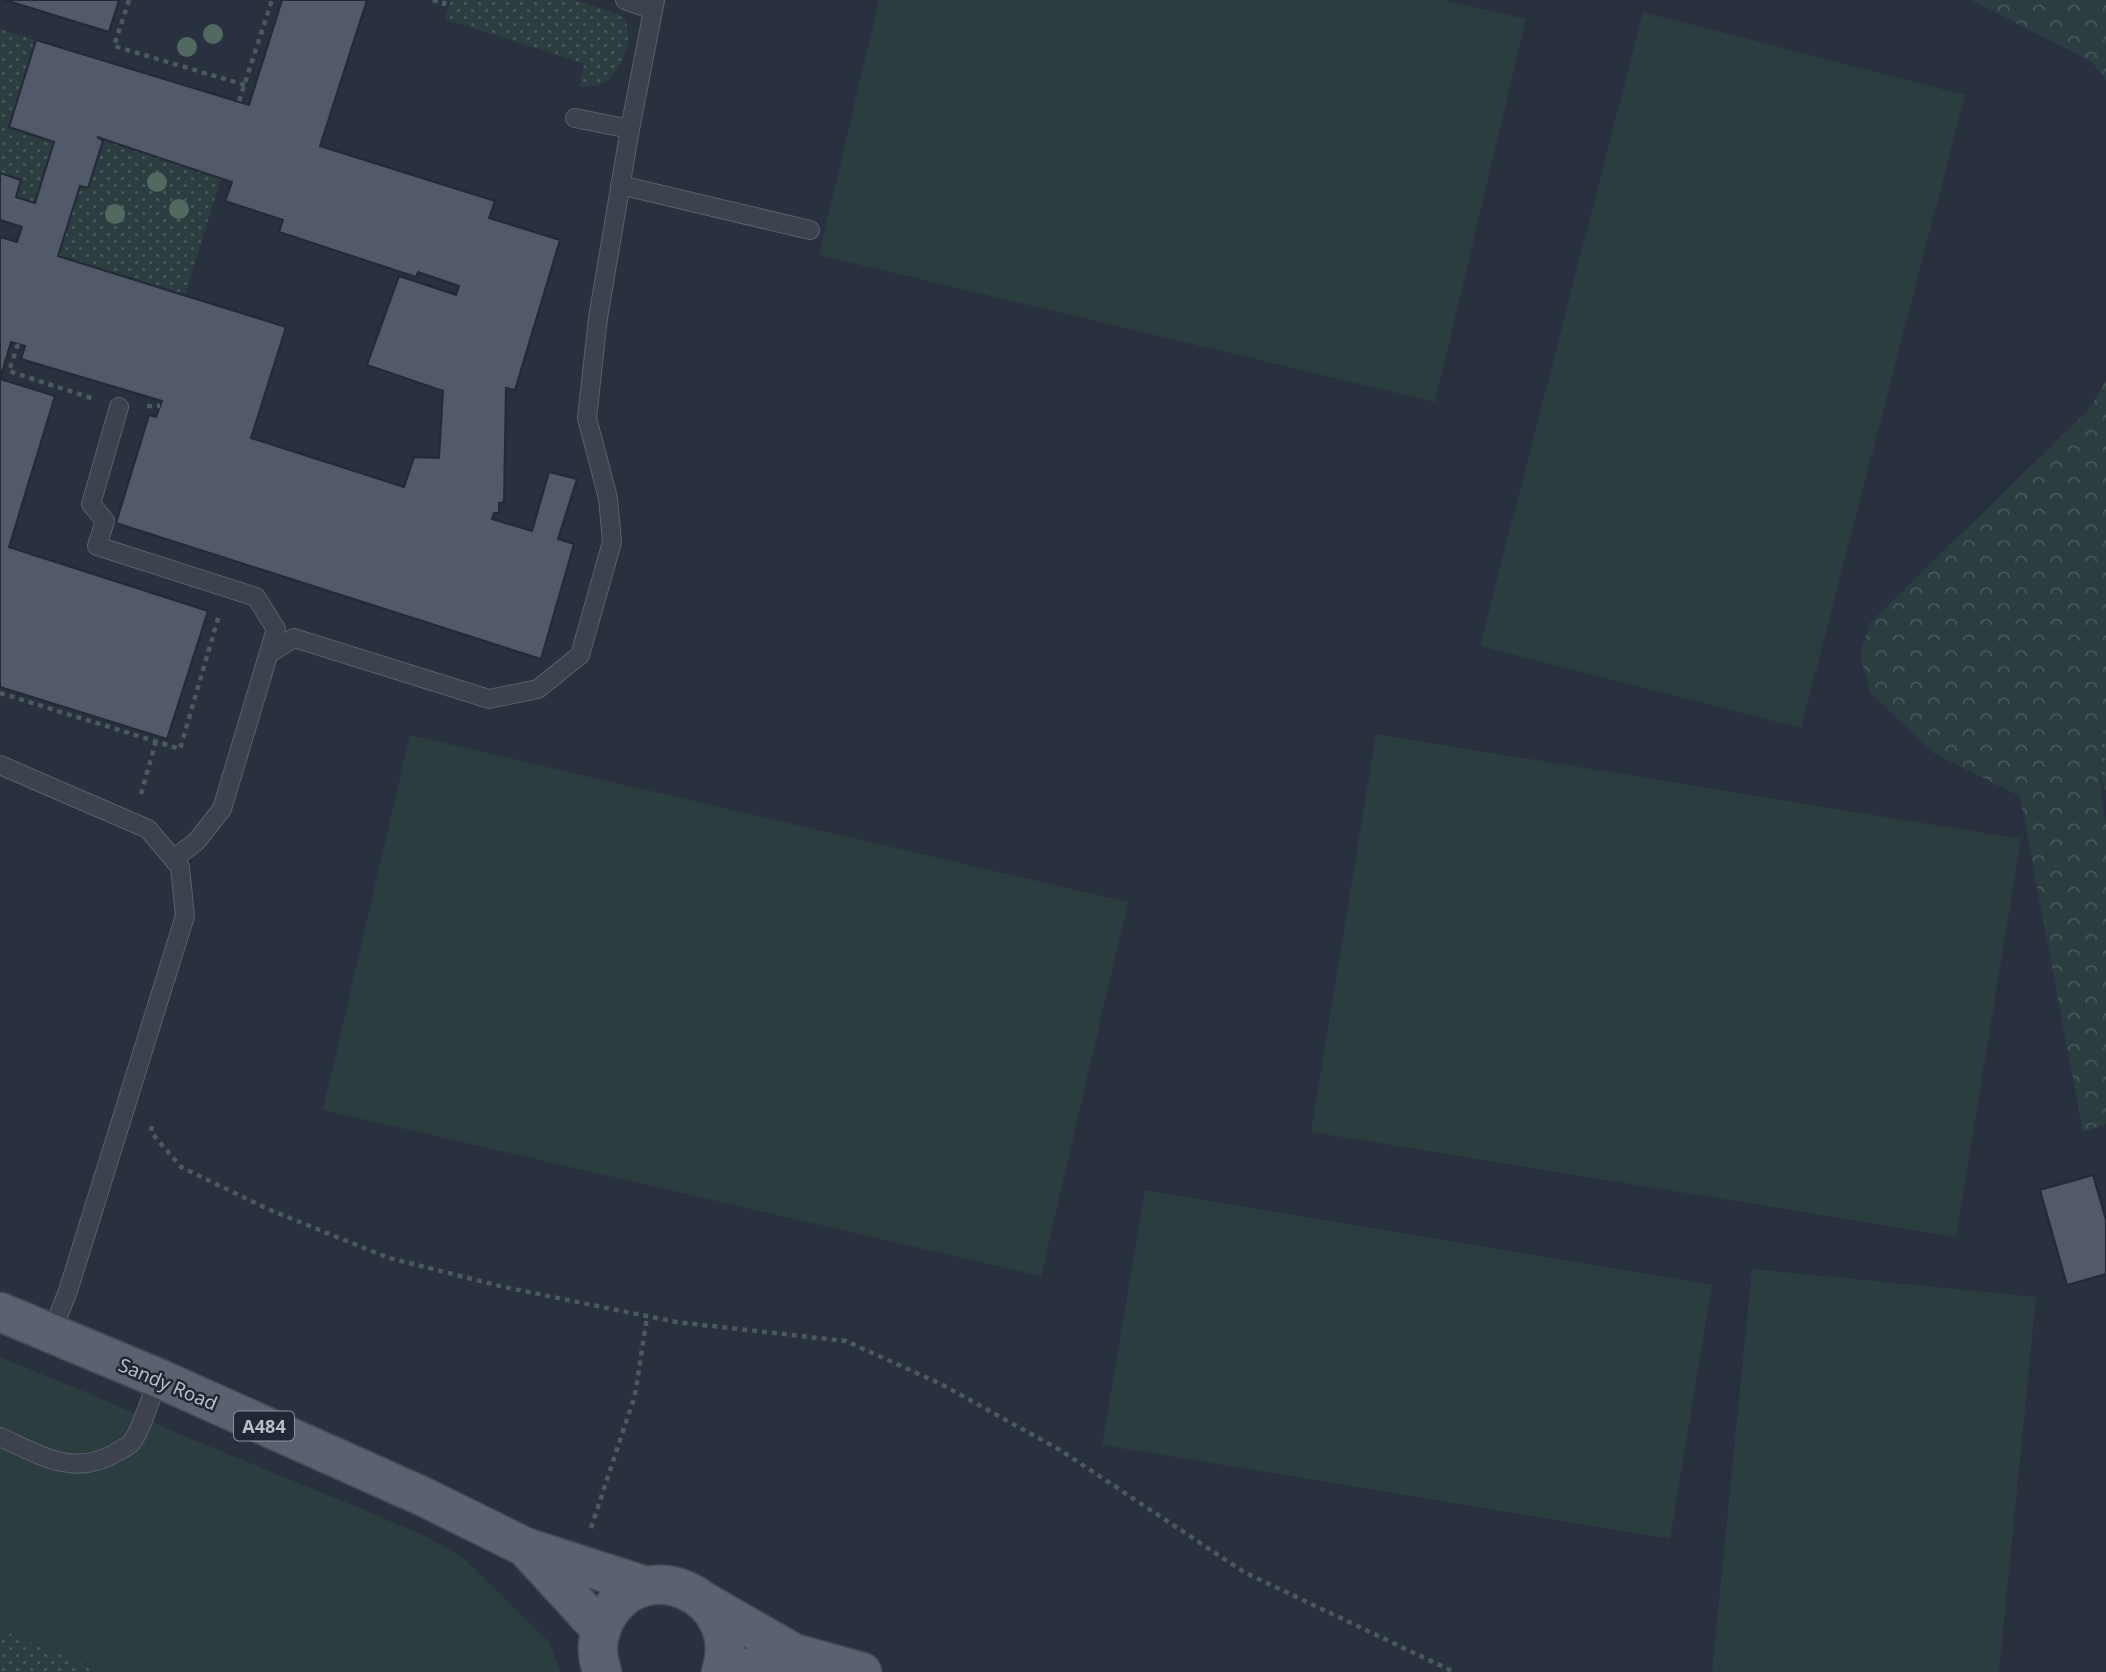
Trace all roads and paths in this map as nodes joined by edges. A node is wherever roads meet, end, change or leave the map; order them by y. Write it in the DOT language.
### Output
graph roads {
  1 [pos="129,0"];
  2 [pos="272,0"];
  3 [pos="433,0"];
  4 [pos="445,0"];
  5 [pos="625,0"];
  6 [pos="654,5"];
  7 [pos="245,85"];
  8 [pos="239,101"];
  9 [pos="575,118"];
  10 [pos="630,129"];
  11 [pos="620,185"];
  12 [pos="810,230"];
  13 [pos="18,344"];
  14 [pos="160,406"];
  15 [pos="118,407"];
  16 [pos="223,602"];
  17 [pos="270,653"];
  18 [pos="0,693"];
  19 [pos="156,741"];
  20 [pos="0,765"];
  21 [pos="141,794"];
  22 [pos="173,859"];
  23 [pos="153,1121"];
  24 [pos="0,1312"];
  25 [pos="647,1317"];
  26 [pos="51,1334"];
  27 [pos="158,1378"];
  28 [pos="0,1437"];
  29 [pos="525,1548"];
  30 [pos="578,1563"];
  31 [pos="646,1586"];
  32 [pos="705,1602"];
  33 [pos="600,1630"];
  34 [pos="794,1653"];
  35 [pos="602,1672"];
  36 [pos="721,1672"];
  37 [pos="736,1672"];
  38 [pos="862,1672"];
  39 [pos="1454,1672"];
  1 -- 7 [label="path"];
  2 -- 7 [label="path"];
  3 -- 4 [label="path"];
  5 -- 6 [label="lane"];
  6 -- 10 [label="lane"];
  7 -- 8 [label="path"];
  9 -- 10 [label="lane"];
  10 -- 11 [label="lane"];
  11 -- 12 [label="lane"];
  11 -- 17 [label="lane"];
  13 -- 15 [label="path"];
  14 -- 15 [label="path"];
  15 -- 17 [label="lane"];
  16 -- 19 [label="path"];
  17 -- 22 [label="lane"];
  18 -- 19 [label="path"];
  19 -- 21 [label="path"];
  20 -- 22 [label="lane"];
  22 -- 26 [label="lane"];
  23 -- 25 [label="path"];
  24 -- 26 [label="main road, Sandy Road / A484"];
  25 -- 30 [label="path"];
  25 -- 39 [label="path"];
  26 -- 27 [label="main road, Sandy Road / A484"];
  27 -- 28 [label="lane"];
  27 -- 29 [label="main road, Sandy Road / A484"];
  29 -- 30 [label="main road, Sandy Road / A484"];
  29 -- 33 [label="main road, Sandy Road / A484"];
  30 -- 31 [label="main road, Sandy Road / A484"];
  31 -- 32 [label="main road, A484"];
  31 -- 33 [label="main road"];
  32 -- 34 [label="main road, A484"];
  32 -- 36 [label="main road"];
  33 -- 35 [label="main road"];
  34 -- 37 [label="main road"];
  34 -- 38 [label="main road, A484"];
}
